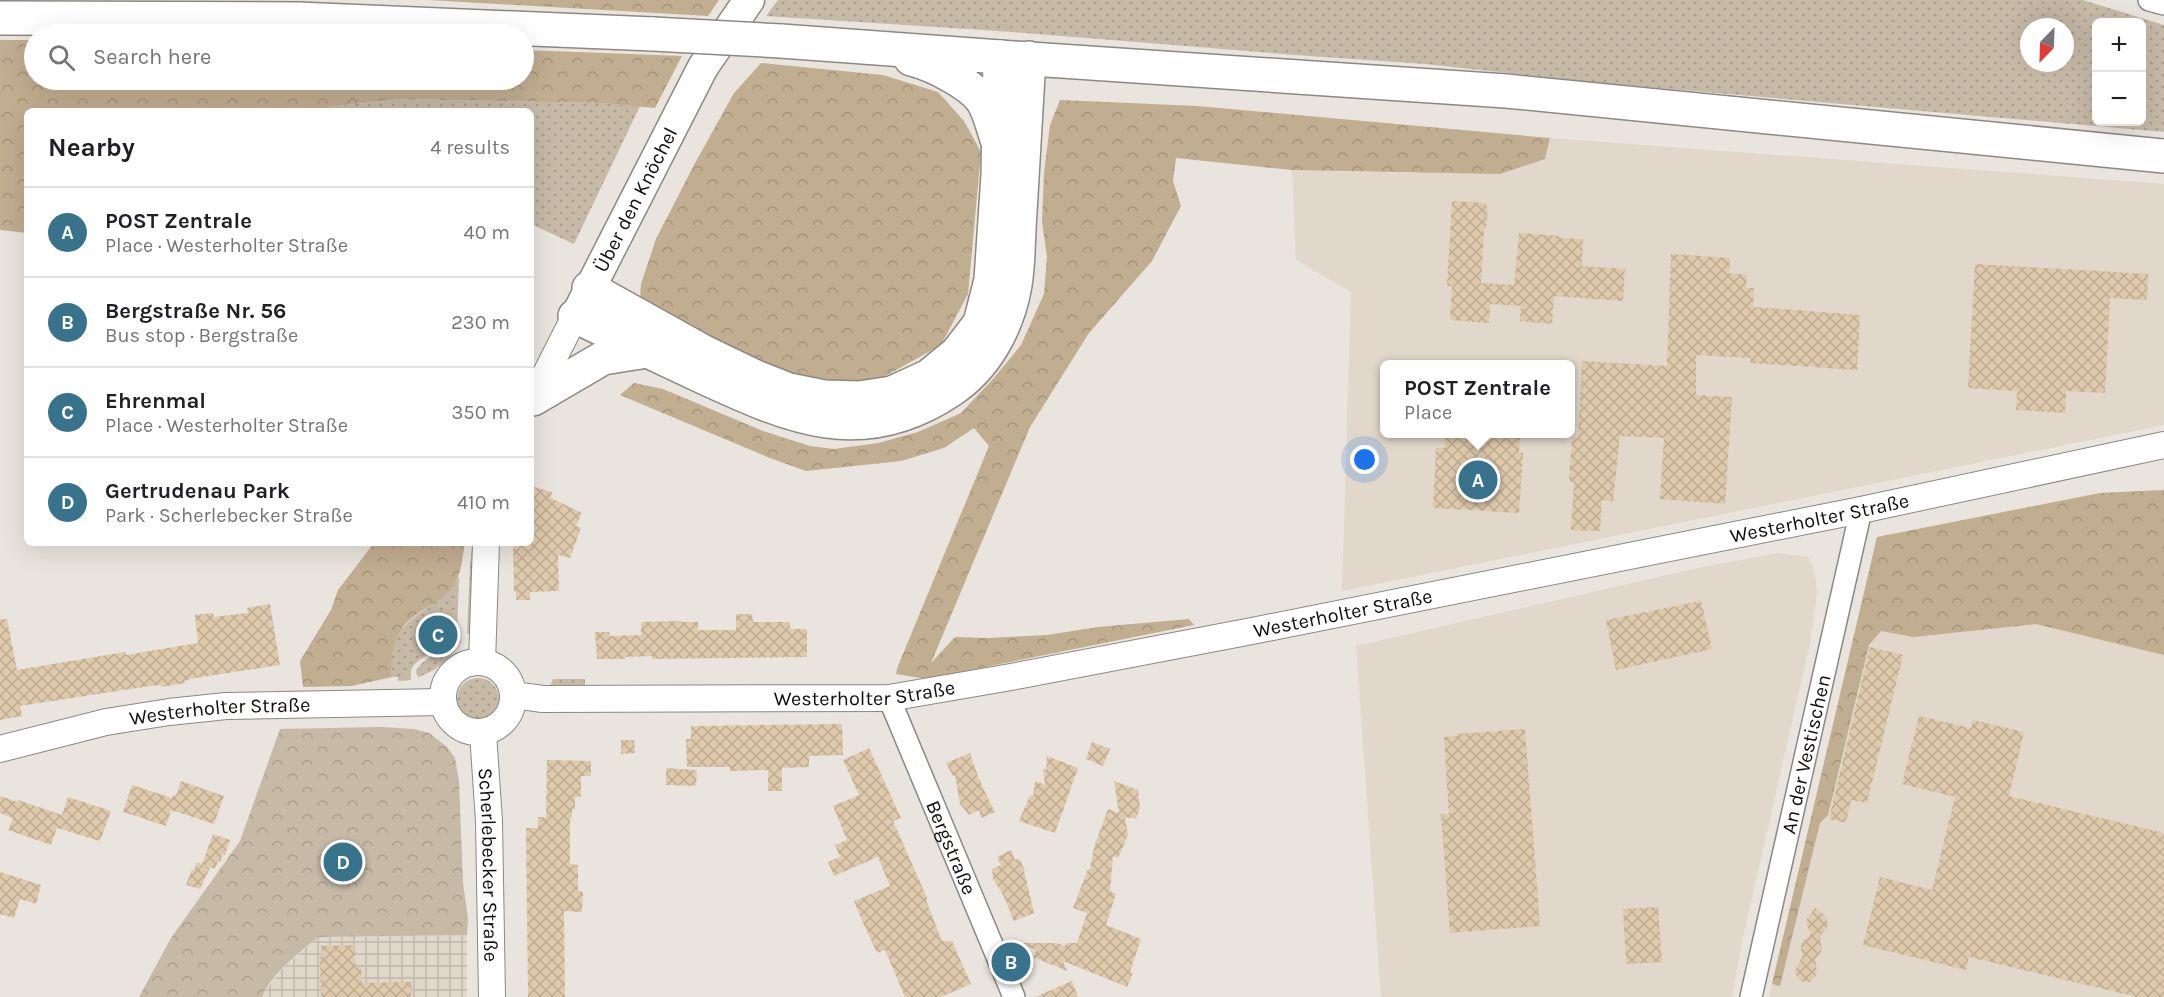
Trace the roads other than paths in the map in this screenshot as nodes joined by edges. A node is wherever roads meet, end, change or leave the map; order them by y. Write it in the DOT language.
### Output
graph roads {
  1 [pos="749,0"];
  2 [pos="2149,0"];
  3 [pos="2164,4"];
  4 [pos="0,18"];
  5 [pos="416,24"];
  6 [pos="534,29"];
  7 [pos="866,47"];
  8 [pos="1014,57"];
  9 [pos="999,145"];
  10 [pos="2164,156"];
  11 [pos="582,302"];
  12 [pos="647,351"];
  13 [pos="534,397"];
  14 [pos="534,400"];
  15 [pos="2164,445"];
  16 [pos="1861,510"];
  17 [pos="486,546"];
  18 [pos="482,662"];
  19 [pos="513,695"];
  20 [pos="889,698"];
  21 [pos="442,702"];
  22 [pos="483,733"];
  23 [pos="0,749"];
  24 [pos="492,997"];
  25 [pos="1014,997"];
  26 [pos="1751,997"];
  1 -- 11 [label="main road, Über den Knöchel"];
  2 -- 3 [label="street"];
  4 -- 5 [label="main road, bridge"];
  6 -- 7 [label="main road, bridge"];
  7 -- 8 [label="main road"];
  7 -- 9 [label="main road"];
  8 -- 9 [label="main road"];
  8 -- 10 [label="main road"];
  8 -- 12 [label="main road"];
  9 -- 11 [label="main road"];
  11 -- 12 [label="main road"];
  11 -- 13 [label="street, Über den Knöchel"];
  12 -- 14 [label="main road"];
  15 -- 16 [label="street, Westerholter Straße"];
  16 -- 20 [label="street, Westerholter Straße"];
  16 -- 26 [label="street, An der Vestischen"];
  17 -- 18 [label="street"];
  18 -- 19 [label="street"];
  18 -- 21 [label="street"];
  19 -- 20 [label="street, Westerholter Straße"];
  19 -- 22 [label="street"];
  20 -- 25 [label="street, Bergstraße"];
  21 -- 22 [label="street"];
  21 -- 23 [label="street, Westerholter Straße"];
  22 -- 24 [label="street, Scherlebecker Straße"];
}
